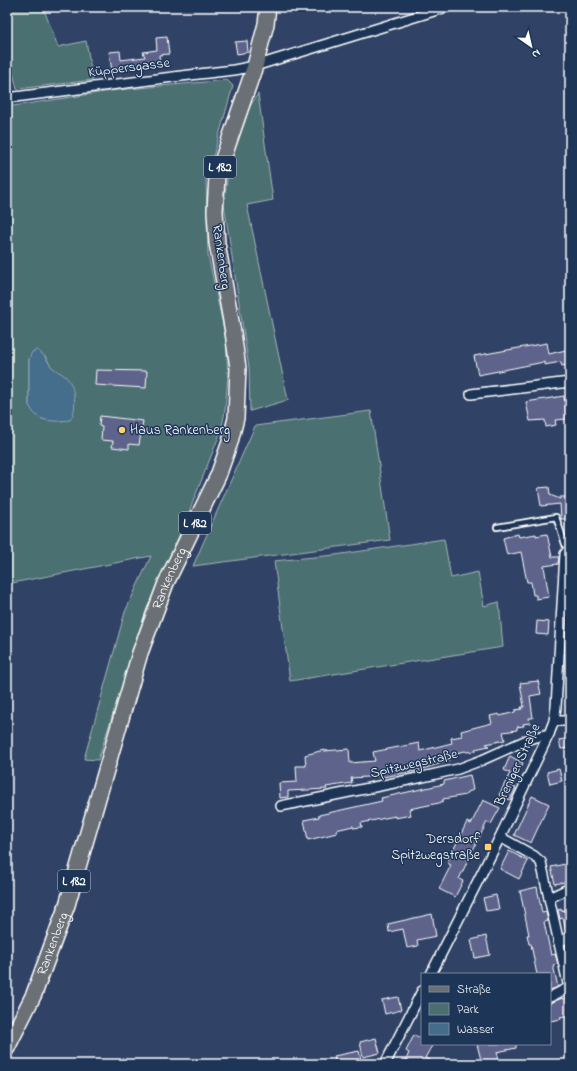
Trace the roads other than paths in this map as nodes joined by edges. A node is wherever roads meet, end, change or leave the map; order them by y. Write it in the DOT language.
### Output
graph roads {
  1 [pos="268,7"];
  2 [pos="447,7"];
  3 [pos="255,66"];
  4 [pos="7,98"];
  5 [pos="570,382"];
  6 [pos="471,394"];
  7 [pos="497,527"];
  8 [pos="569,549"];
  9 [pos="554,721"];
  10 [pos="570,721"];
  11 [pos="549,734"];
  12 [pos="281,806"];
  13 [pos="500,837"];
  14 [pos="570,888"];
  15 [pos="549,898"];
  16 [pos="570,937"];
  17 [pos="558,942"];
  18 [pos="431,973"];
  19 [pos="569,987"];
  20 [pos="421,993"];
  21 [pos="551,996"];
  22 [pos="7,1048"];
  23 [pos="385,1064"];
  1 -- 3 [label="main road, Rankenberg / L 182"];
  2 -- 3 [label="street, Küppersgasse"];
  3 -- 4 [label="street, Küppersgasse"];
  3 -- 22 [label="main road, Rankenberg / L 182"];
  5 -- 6 [label="street"];
  7 -- 8 [label="lane"];
  8 -- 9 [label="street, Breniger Straße"];
  9 -- 10 [label="street"];
  9 -- 11 [label="street, Breniger Straße"];
  11 -- 12 [label="street, Spitzwegstraße"];
  11 -- 13 [label="street, Breniger Straße"];
  13 -- 15 [label="street"];
  13 -- 18 [label="street, Breniger Straße"];
  14 -- 15 [label="street"];
  15 -- 17 [label="street"];
  16 -- 17 [label="street"];
  17 -- 19 [label="street"];
  19 -- 21 [label="street"];
  20 -- 23 [label="street"];
}
